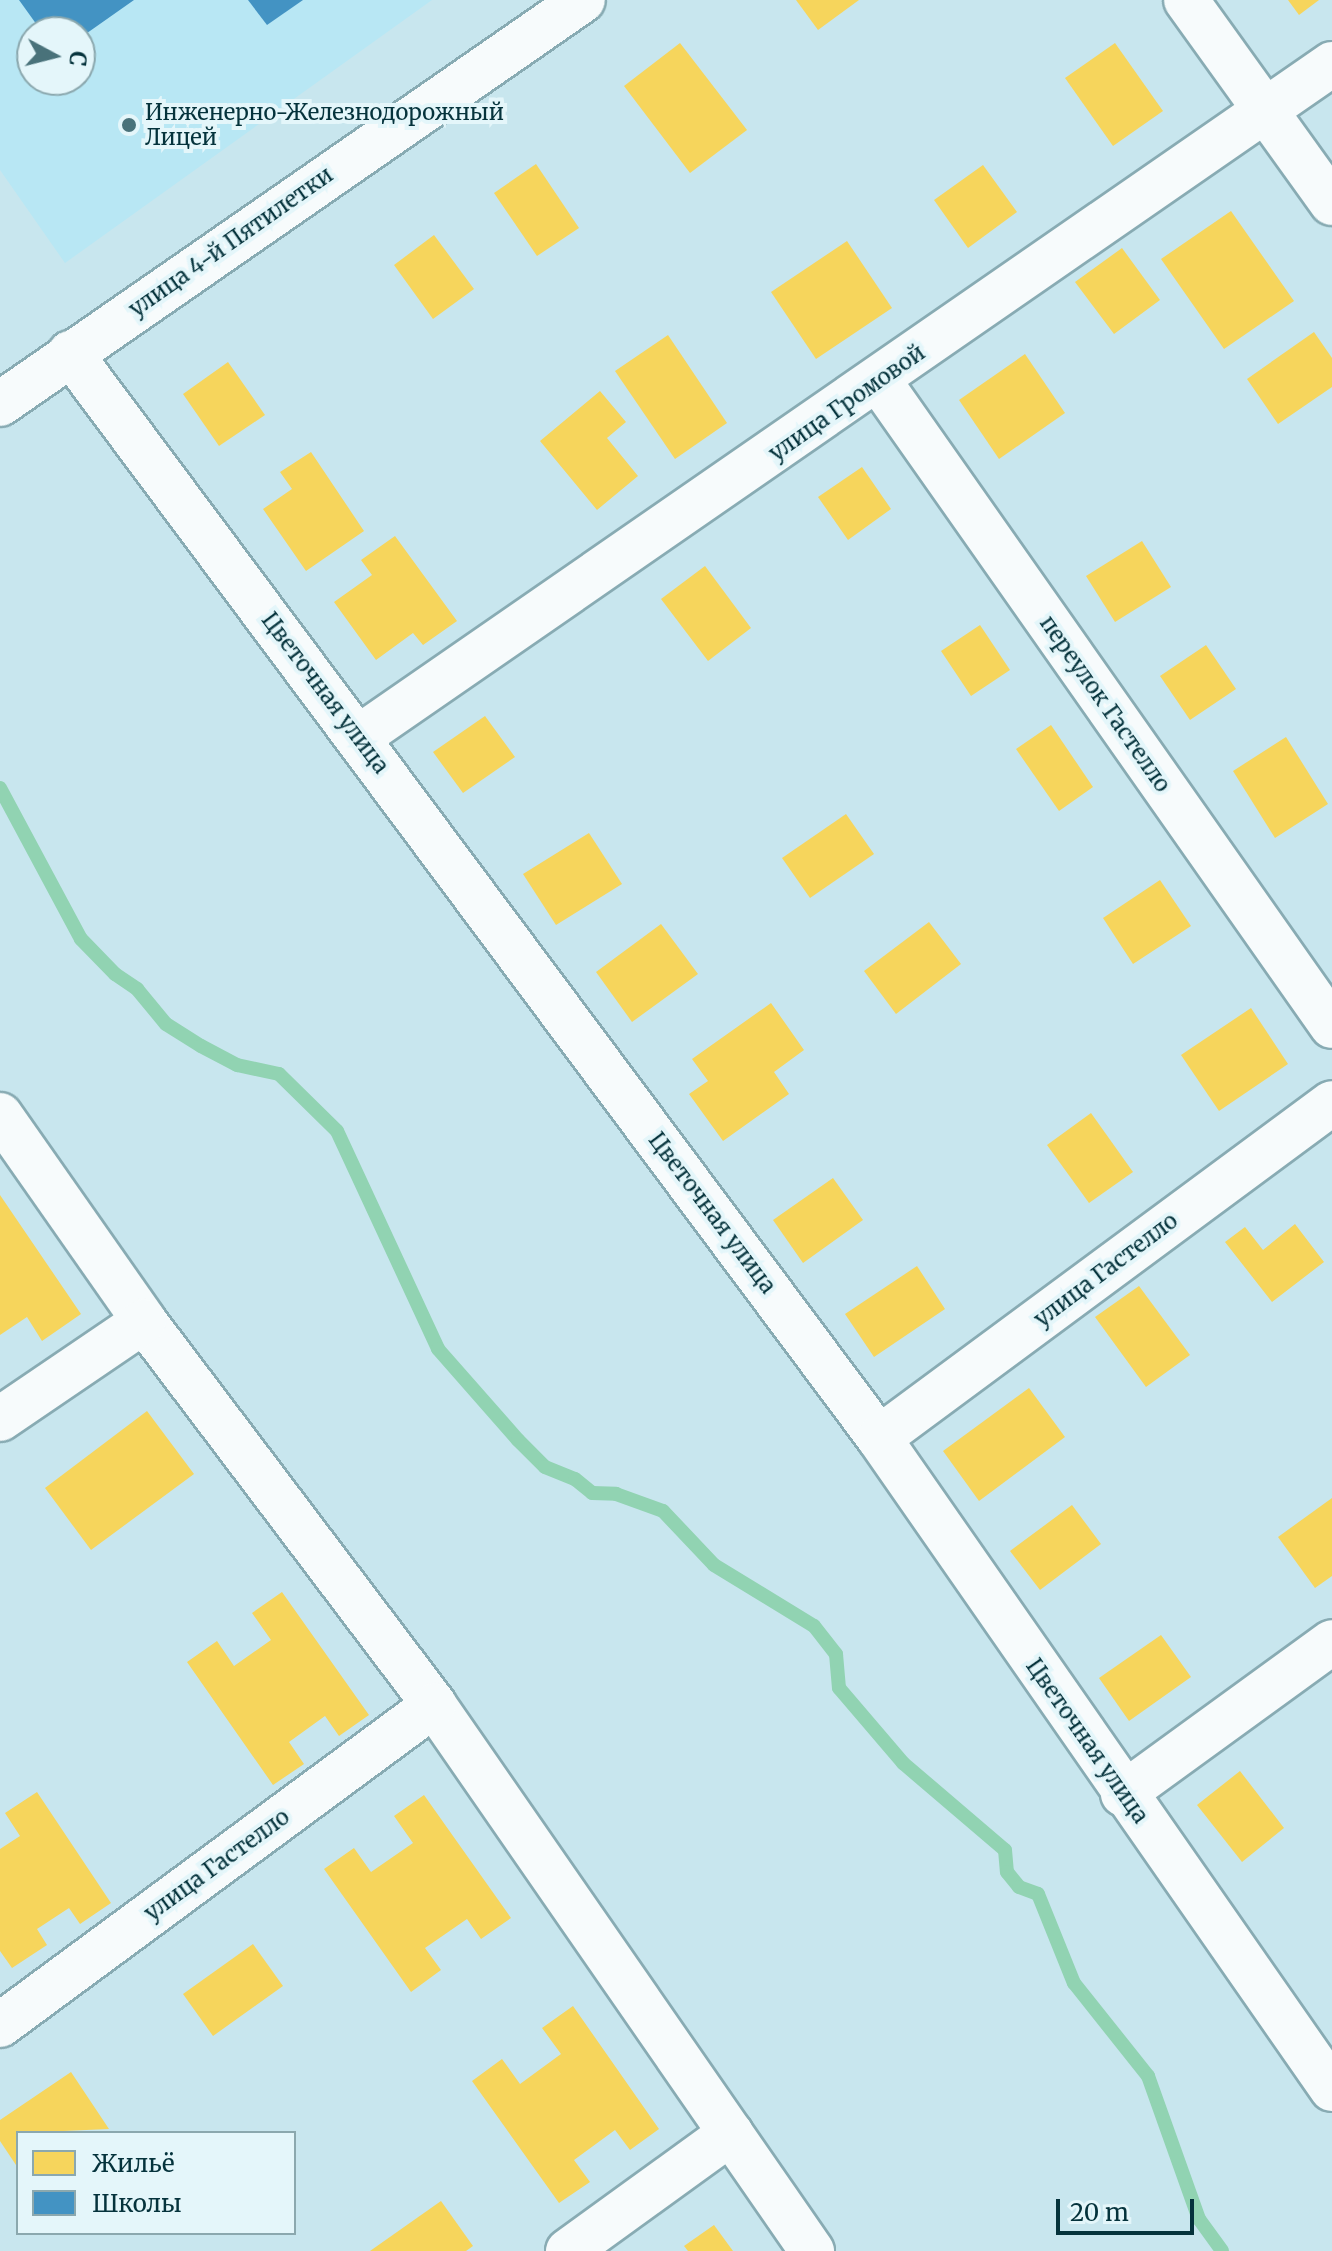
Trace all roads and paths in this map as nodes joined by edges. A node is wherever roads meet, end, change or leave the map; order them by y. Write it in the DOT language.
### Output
graph roads {
  1 [pos="583,0"];
  2 [pos="1186,0"];
  3 [pos="1332,64"];
  4 [pos="1266,111"];
  5 [pos="1332,203"];
  6 [pos="70,353"];
  7 [pos="879,381"];
  8 [pos="0,404"];
  9 [pos="359,737"];
  10 [pos="1332,1026"];
  11 [pos="1332,1103"];
  12 [pos="0,1115"];
  13 [pos="144,1321"];
  14 [pos="0,1419"];
  15 [pos="879,1438"];
  16 [pos="1332,1642"];
  17 [pos="434,1705"];
  18 [pos="1123,1794"];
  19 [pos="0,2025"];
  20 [pos="1332,2089"];
  21 [pos="731,2133"];
  22 [pos="568,2251"];
  23 [pos="812,2251"];
  1 -- 6 [label="street, улица 4-й Пятилетки"];
  2 -- 4 [label="street"];
  3 -- 4 [label="street, улица Громовой"];
  4 -- 5 [label="street"];
  4 -- 7 [label="street, улица Громовой"];
  6 -- 8 [label="street, улица 4-й Пятилетки"];
  6 -- 9 [label="street, Цветочная улица"];
  7 -- 9 [label="street, улица Громовой"];
  7 -- 10 [label="street, переулок Гастелло"];
  9 -- 15 [label="street, Цветочная улица"];
  11 -- 15 [label="street, улица Гастелло"];
  12 -- 13 [label="street"];
  13 -- 14 [label="street"];
  13 -- 17 [label="street"];
  15 -- 18 [label="street, Цветочная улица"];
  16 -- 18 [label="street"];
  17 -- 19 [label="street, улица Гастелло"];
  17 -- 21 [label="street"];
  18 -- 20 [label="street, Цветочная улица"];
  21 -- 22 [label="street"];
  21 -- 23 [label="street"];
}
